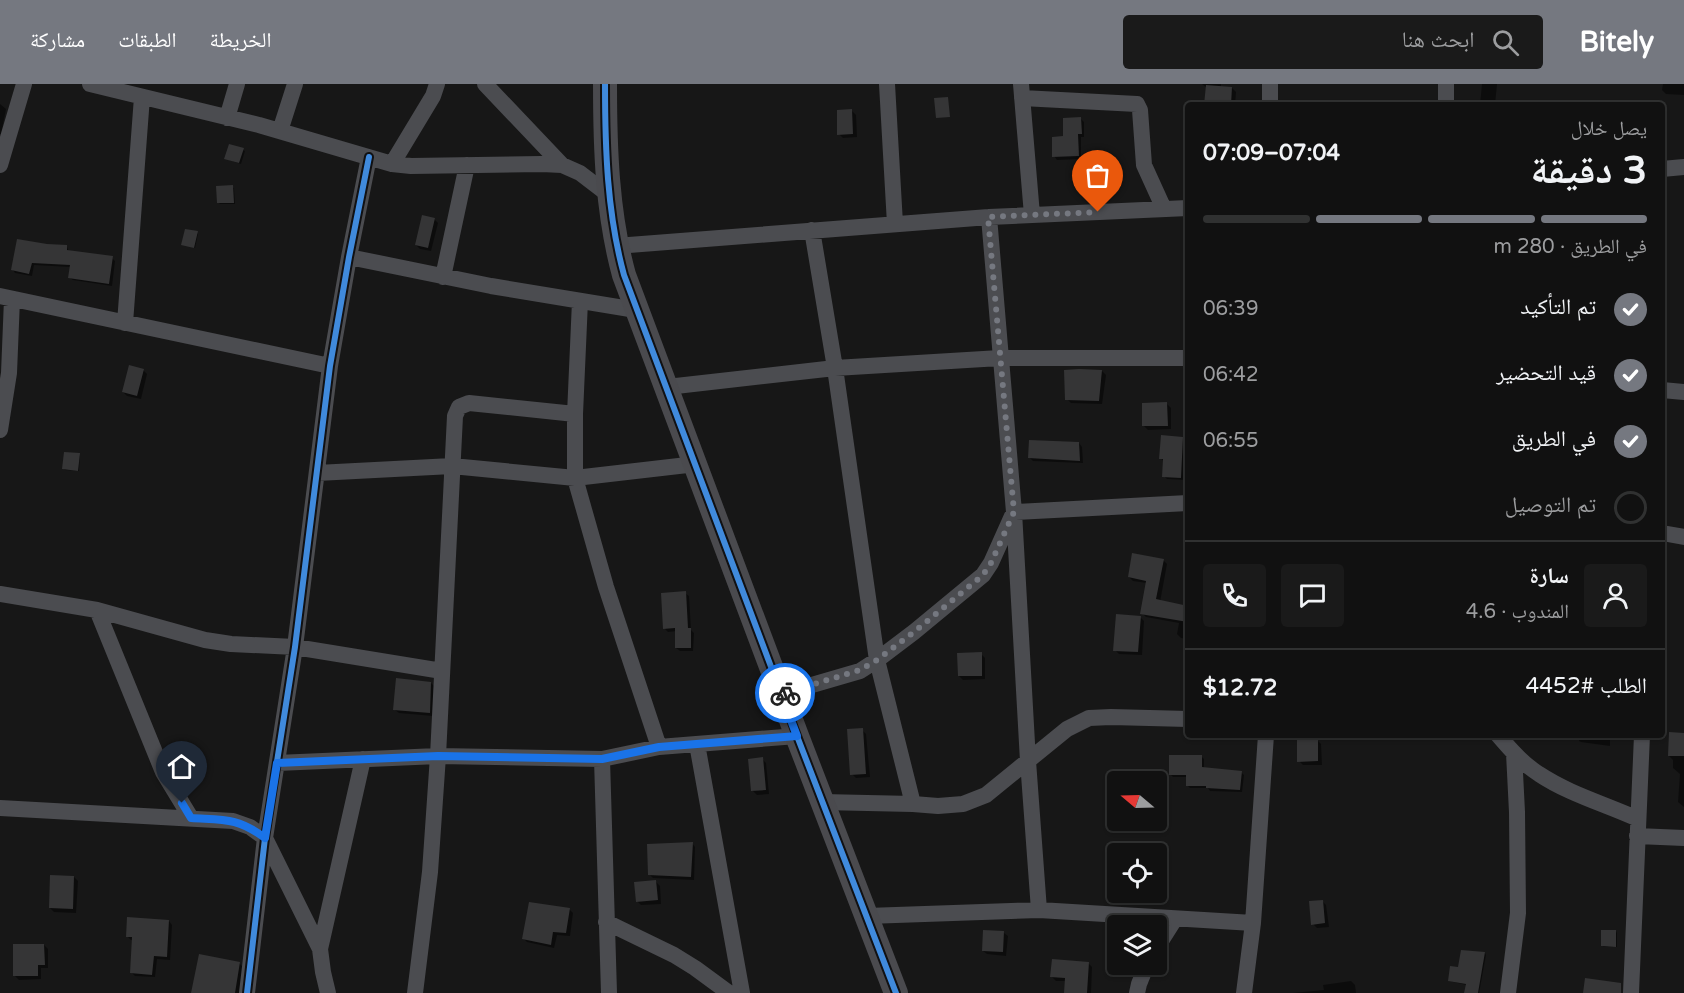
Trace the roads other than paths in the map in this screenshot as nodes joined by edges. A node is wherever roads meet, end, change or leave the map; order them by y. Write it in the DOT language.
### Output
graph roads {
  1 [pos="24,84"];
  2 [pos="90,84"];
  3 [pos="237,84"];
  4 [pos="295,84"];
  5 [pos="437,84"];
  6 [pos="484,84"];
  7 [pos="605,84"];
  8 [pos="887,84"];
  9 [pos="1270,84"];
  10 [pos="1446,84"];
  11 [pos="1021,91"];
  12 [pos="142,97"];
  13 [pos="1270,102"];
  14 [pos="1446,102"];
  15 [pos="227,118"];
  16 [pos="280,131"];
  17 [pos="369,157"];
  18 [pos="392,164"];
  19 [pos="0,165"];
  20 [pos="467,165"];
  21 [pos="561,165"];
  22 [pos="1684,167"];
  23 [pos="1665,169"];
  24 [pos="610,196"];
  25 [pos="1185,208"];
  26 [pos="1164,209"];
  27 [pos="1032,215"];
  28 [pos="988,217"];
  29 [pos="895,224"];
  30 [pos="812,230"];
  31 [pos="616,246"];
  32 [pos="348,257"];
  33 [pos="443,277"];
  34 [pos="6,298"];
  35 [pos="580,301"];
  36 [pos="636,310"];
  37 [pos="125,323"];
  38 [pos="1000,358"];
  39 [pos="1185,358"];
  40 [pos="330,366"];
  41 [pos="835,368"];
  42 [pos="667,387"];
  43 [pos="1665,390"];
  44 [pos="1684,392"];
  45 [pos="575,414"];
  46 [pos="0,430"];
  47 [pos="696,464"];
  48 [pos="452,466"];
  49 [pos="317,473"];
  50 [pos="575,478"];
  51 [pos="1185,502"];
  52 [pos="1014,512"];
  53 [pos="1665,534"];
  54 [pos="1684,537"];
  55 [pos="0,594"];
  56 [pos="97,610"];
  57 [pos="295,647"];
  58 [pos="877,660"];
  59 [pos="442,671"];
  60 [pos="781,694"];
  61 [pos="1185,719"];
  62 [pos="797,736"];
  63 [pos="1266,738"];
  64 [pos="1501,738"];
  65 [pos="1642,738"];
  66 [pos="697,744"];
  67 [pos="659,747"];
  68 [pos="1514,753"];
  69 [pos="438,756"];
  70 [pos="363,759"];
  71 [pos="602,759"];
  72 [pos="1028,761"];
  73 [pos="277,763"];
  74 [pos="822,802"];
  75 [pos="913,804"];
  76 [pos="0,808"];
  77 [pos="191,818"];
  78 [pos="1638,828"];
  79 [pos="265,838"];
  80 [pos="1684,838"];
  81 [pos="1040,910"];
  82 [pos="867,916"];
  83 [pos="1175,919"];
  84 [pos="606,922"];
  85 [pos="1253,923"];
  86 [pos="1167,932"];
  87 [pos="320,948"];
  88 [pos="1143,975"];
  89 [pos="248,993"];
  90 [pos="328,993"];
  91 [pos="415,993"];
  92 [pos="609,993"];
  93 [pos="729,993"];
  94 [pos="742,993"];
  95 [pos="896,993"];
  96 [pos="1137,993"];
  97 [pos="1244,993"];
  98 [pos="1508,993"];
  99 [pos="1631,993"];
  1 -- 19 [label="street"];
  2 -- 12 [label="street"];
  3 -- 15 [label="street"];
  4 -- 16 [label="street"];
  5 -- 18 [label="street"];
  6 -- 21 [label="street"];
  7 -- 24 [label="street"];
  8 -- 29 [label="street"];
  9 -- 13 [label="street"];
  10 -- 14 [label="street"];
  11 -- 26 [label="street"];
  11 -- 27 [label="street"];
  12 -- 15 [label="street"];
  12 -- 37 [label="street"];
  15 -- 16 [label="street"];
  16 -- 17 [label="street"];
  17 -- 18 [label="street"];
  17 -- 32 [label="street"];
  18 -- 20 [label="street"];
  20 -- 21 [label="street"];
  20 -- 33 [label="street"];
  21 -- 24 [label="street"];
  22 -- 23 [label="street"];
  24 -- 31 [label="street"];
  25 -- 26 [label="street"];
  26 -- 27 [label="street"];
  27 -- 28 [label="street"];
  28 -- 29 [label="street"];
  28 -- 38 [label="street"];
  29 -- 30 [label="street"];
  30 -- 31 [label="street"];
  30 -- 41 [label="street"];
  31 -- 36 [label="street"];
  32 -- 33 [label="street"];
  32 -- 40 [label="street"];
  33 -- 35 [label="street"];
  34 -- 37 [label="street"];
  34 -- 46 [label="street"];
  35 -- 36 [label="street"];
  35 -- 45 [label="street"];
  36 -- 42 [label="street"];
  37 -- 40 [label="street"];
  38 -- 39 [label="street"];
  38 -- 41 [label="street"];
  38 -- 52 [label="street"];
  40 -- 49 [label="street"];
  41 -- 42 [label="street"];
  41 -- 58 [label="street"];
  42 -- 47 [label="street"];
  43 -- 44 [label="street"];
  45 -- 48 [label="street"];
  45 -- 50 [label="street"];
  47 -- 50 [label="street"];
  47 -- 60 [label="street"];
  48 -- 49 [label="street"];
  48 -- 50 [label="street"];
  48 -- 59 [label="street"];
  49 -- 57 [label="street"];
  50 -- 67 [label="street"];
  51 -- 52 [label="street"];
  52 -- 58 [label="street"];
  52 -- 72 [label="street"];
  53 -- 54 [label="street"];
  55 -- 56 [label="street"];
  56 -- 57 [label="street"];
  56 -- 77 [label="street"];
  57 -- 59 [label="street"];
  57 -- 73 [label="street"];
  58 -- 60 [label="street"];
  58 -- 75 [label="street"];
  59 -- 69 [label="street"];
  60 -- 62 [label="street"];
  61 -- 72 [label="street"];
  62 -- 66 [label="street"];
  62 -- 74 [label="street"];
  63 -- 85 [label="street"];
  64 -- 68 [label="street"];
  65 -- 78 [label="street"];
  66 -- 67 [label="street"];
  66 -- 94 [label="street"];
  67 -- 71 [label="street"];
  68 -- 78 [label="street"];
  68 -- 98 [label="street"];
  69 -- 70 [label="street"];
  69 -- 71 [label="street"];
  69 -- 91 [label="street"];
  70 -- 73 [label="street"];
  70 -- 87 [label="street"];
  71 -- 84 [label="street"];
  72 -- 75 [label="street"];
  72 -- 81 [label="street"];
  73 -- 79 [label="street"];
  74 -- 75 [label="street"];
  74 -- 82 [label="street"];
  76 -- 77 [label="street"];
  77 -- 79 [label="street"];
  78 -- 80 [label="street"];
  78 -- 99 [label="street"];
  79 -- 87 [label="street"];
  79 -- 89 [label="street"];
  81 -- 82 [label="street"];
  81 -- 83 [label="street"];
  82 -- 95 [label="street"];
  83 -- 85 [label="street"];
  83 -- 86 [label="street"];
  84 -- 92 [label="street"];
  84 -- 93 [label="street"];
  85 -- 97 [label="street"];
  87 -- 90 [label="street"];
  88 -- 96 [label="street"];
}
